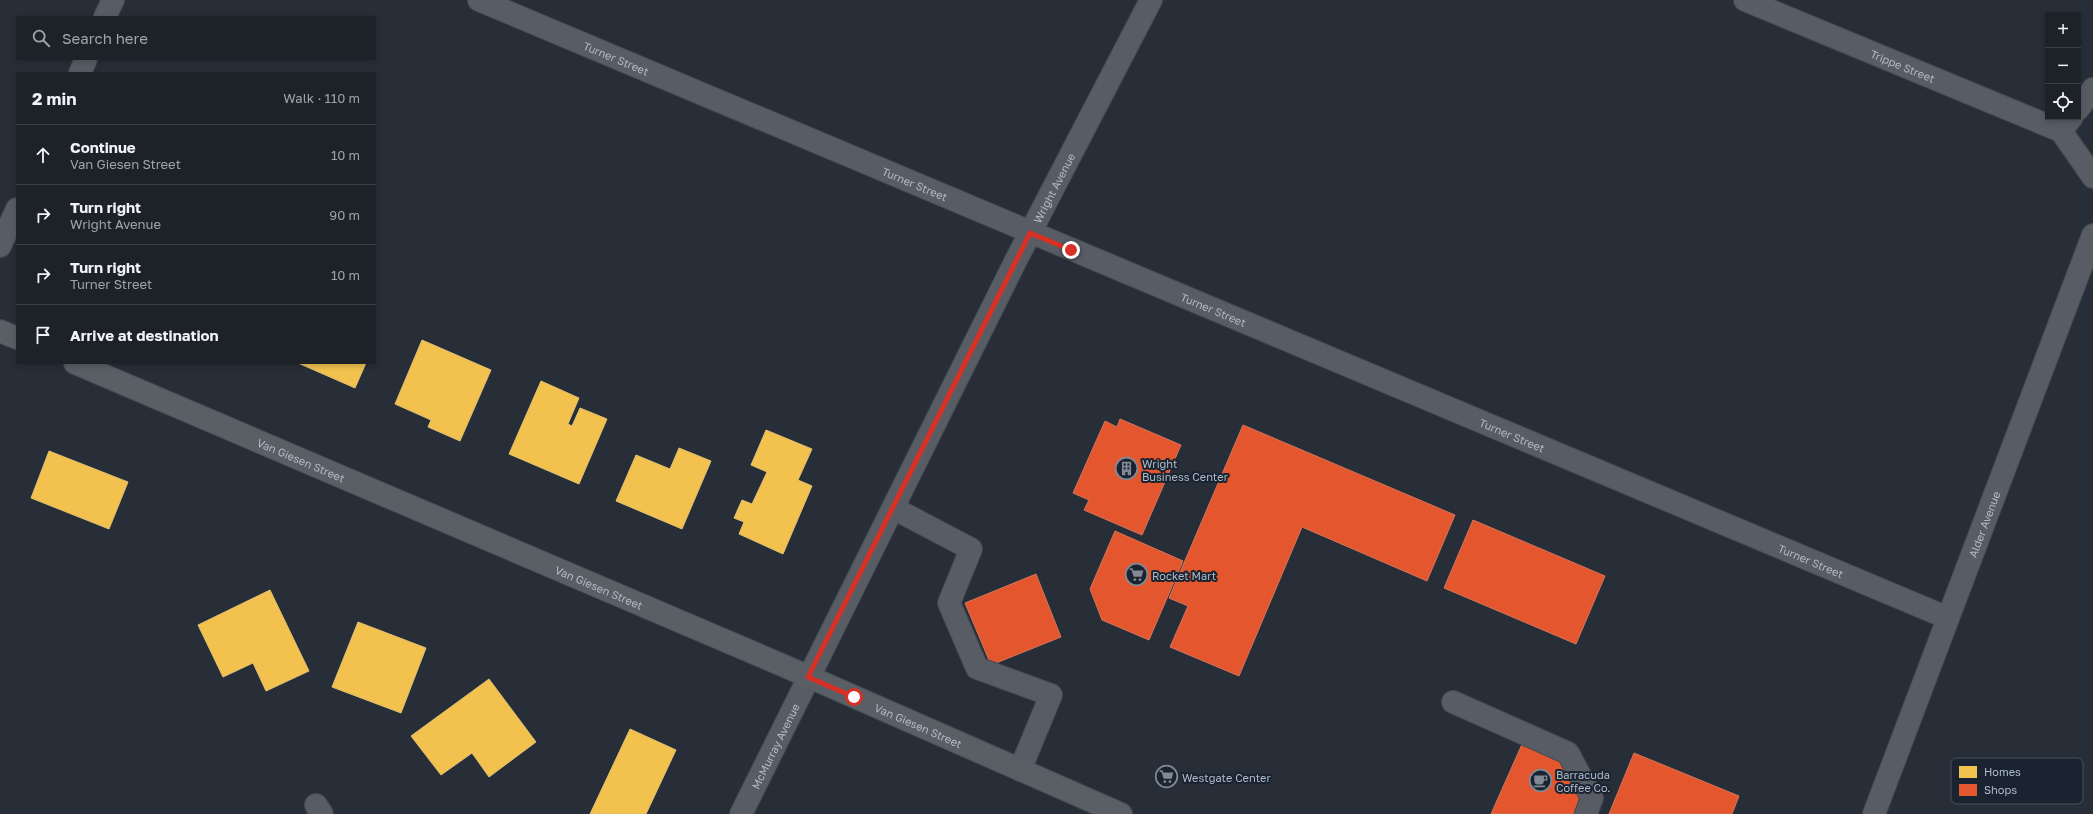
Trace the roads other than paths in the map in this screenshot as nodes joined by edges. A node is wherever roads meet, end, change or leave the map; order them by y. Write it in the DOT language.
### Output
graph roads {
  1 [pos="113,0"];
  2 [pos="480,0"];
  3 [pos="1150,0"];
  4 [pos="1746,0"];
  5 [pos="105,16"];
  6 [pos="86,60"];
  7 [pos="80,72"];
  8 [pos="2093,89"];
  9 [pos="2081,105"];
  10 [pos="2066,124"];
  11 [pos="2093,176"];
  12 [pos="16,211"];
  13 [pos="1030,233"];
  14 [pos="2093,235"];
  15 [pos="0,246"];
  16 [pos="0,331"];
  17 [pos="16,338"];
  18 [pos="77,364"];
  19 [pos="893,508"];
  20 [pos="1948,618"];
  21 [pos="808,677"];
  22 [pos="1452,702"];
  23 [pos="1020,770"];
  24 [pos="741,814"];
  25 [pos="1121,814"];
  26 [pos="1586,814"];
  27 [pos="1874,814"];
  1 -- 5 [label="street"];
  2 -- 13 [label="street, Turner Street"];
  3 -- 13 [label="street, Wright Avenue"];
  4 -- 10 [label="street, Trippe Street"];
  6 -- 7 [label="street"];
  8 -- 9 [label="street"];
  10 -- 11 [label="street"];
  12 -- 15 [label="street"];
  13 -- 19 [label="street, Wright Avenue"];
  13 -- 20 [label="street, Turner Street"];
  14 -- 20 [label="street, Alder Avenue"];
  16 -- 17 [label="main road"];
  18 -- 21 [label="main road, Van Giesen Street"];
  19 -- 21 [label="street, Wright Avenue"];
  19 -- 23 [label="street"];
  20 -- 27 [label="street, Alder Avenue"];
  21 -- 23 [label="main road, Van Giesen Street"];
  21 -- 24 [label="street, McMurray Avenue"];
  22 -- 26 [label="street"];
  23 -- 25 [label="main road, Van Giesen Street"];
}
